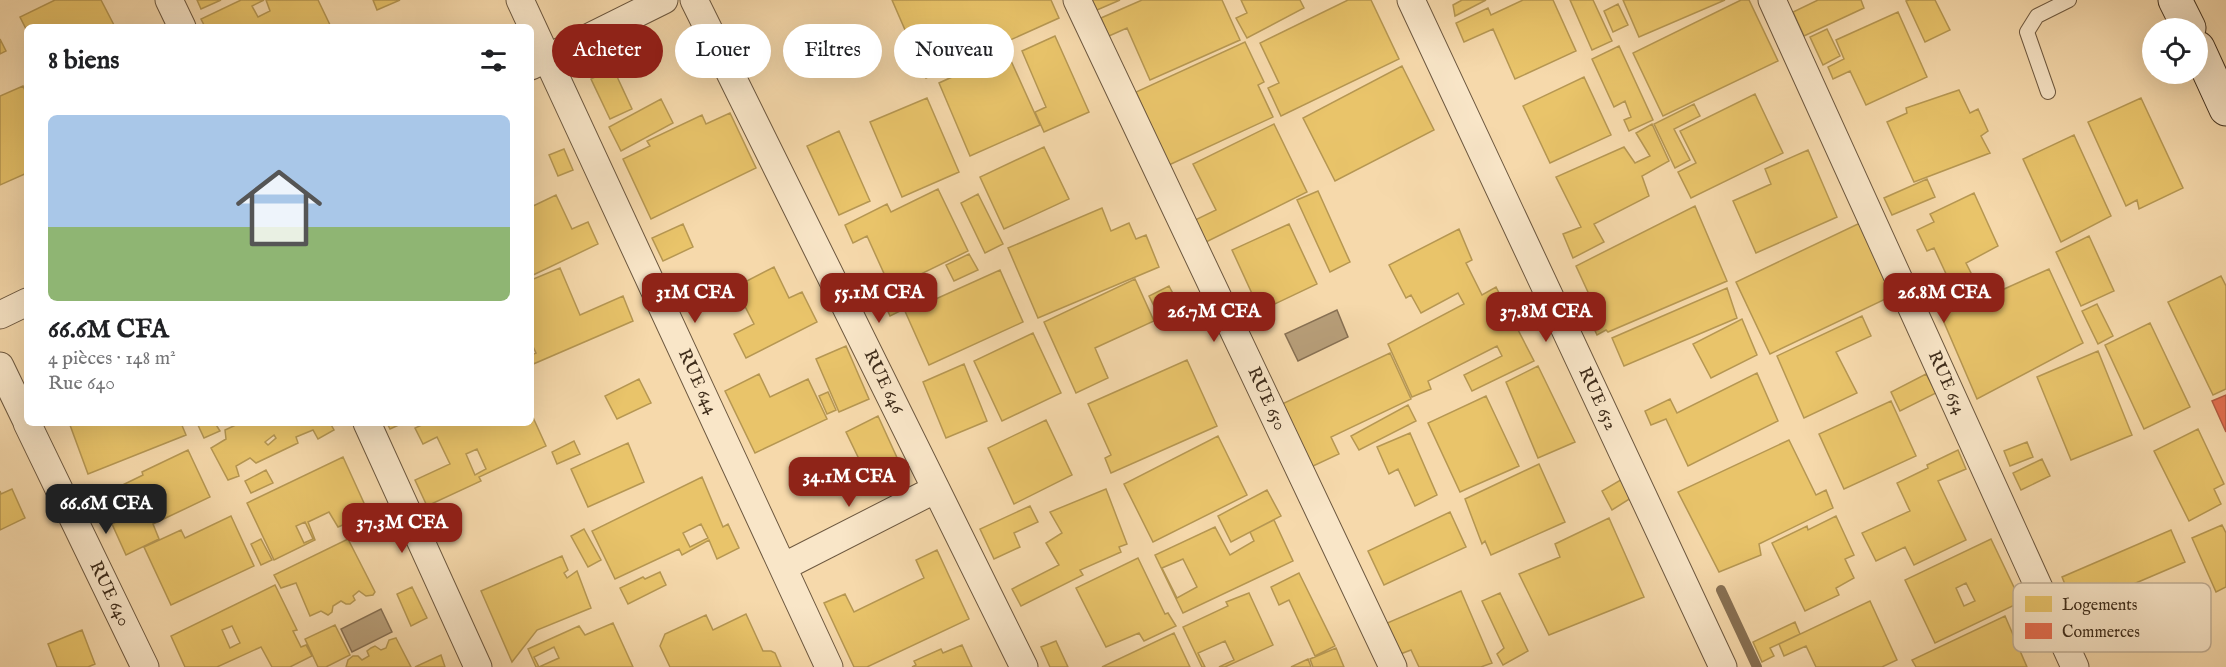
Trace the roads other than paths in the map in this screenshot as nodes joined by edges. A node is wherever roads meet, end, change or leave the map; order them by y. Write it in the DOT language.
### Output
graph roads {
  1 [pos="169,0"];
  2 [pos="520,0"];
  3 [pos="664,0"];
  4 [pos="694,0"];
  5 [pos="1077,0"];
  6 [pos="1411,0"];
  7 [pos="1772,0"];
  8 [pos="2069,0"];
  9 [pos="2175,0"];
  10 [pos="2183,18"];
  11 [pos="181,24"];
  12 [pos="527,24"];
  13 [pos="534,46"];
  14 [pos="539,62"];
  15 [pos="2208,70"];
  16 [pos="2048,92"];
  17 [pos="2226,110"];
  18 [pos="24,303"];
  19 [pos="0,315"];
  20 [pos="0,366"];
  21 [pos="24,417"];
  22 [pos="28,426"];
  23 [pos="368,426"];
  24 [pos="936,489"];
  25 [pos="783,567"];
  26 [pos="2037,583"];
  27 [pos="2068,652"];
  28 [pos="145,667"];
  29 [pos="478,667"];
  30 [pos="829,667"];
  31 [pos="1024,667"];
  32 [pos="1393,667"];
  33 [pos="1723,667"];
  34 [pos="2075,667"];
  1 -- 11 [label="street"];
  2 -- 12 [label="street, RUE 644"];
  3 -- 14 [label="street"];
  4 -- 24 [label="street, RUE 646"];
  5 -- 32 [label="street, RUE 650"];
  6 -- 33 [label="street, RUE 652"];
  7 -- 26 [label="street, RUE 654"];
  8 -- 16 [label="lane"];
  9 -- 10 [label="street"];
  13 -- 14 [label="street, RUE 644"];
  14 -- 25 [label="street, RUE 644"];
  15 -- 17 [label="street"];
  18 -- 19 [label="street"];
  20 -- 21 [label="street, RUE 640"];
  22 -- 28 [label="street, RUE 640"];
  23 -- 29 [label="street"];
  24 -- 25 [label="street"];
  24 -- 31 [label="street, RUE 646"];
  25 -- 30 [label="street, RUE 644"];
  27 -- 34 [label="street, RUE 654"];
}
